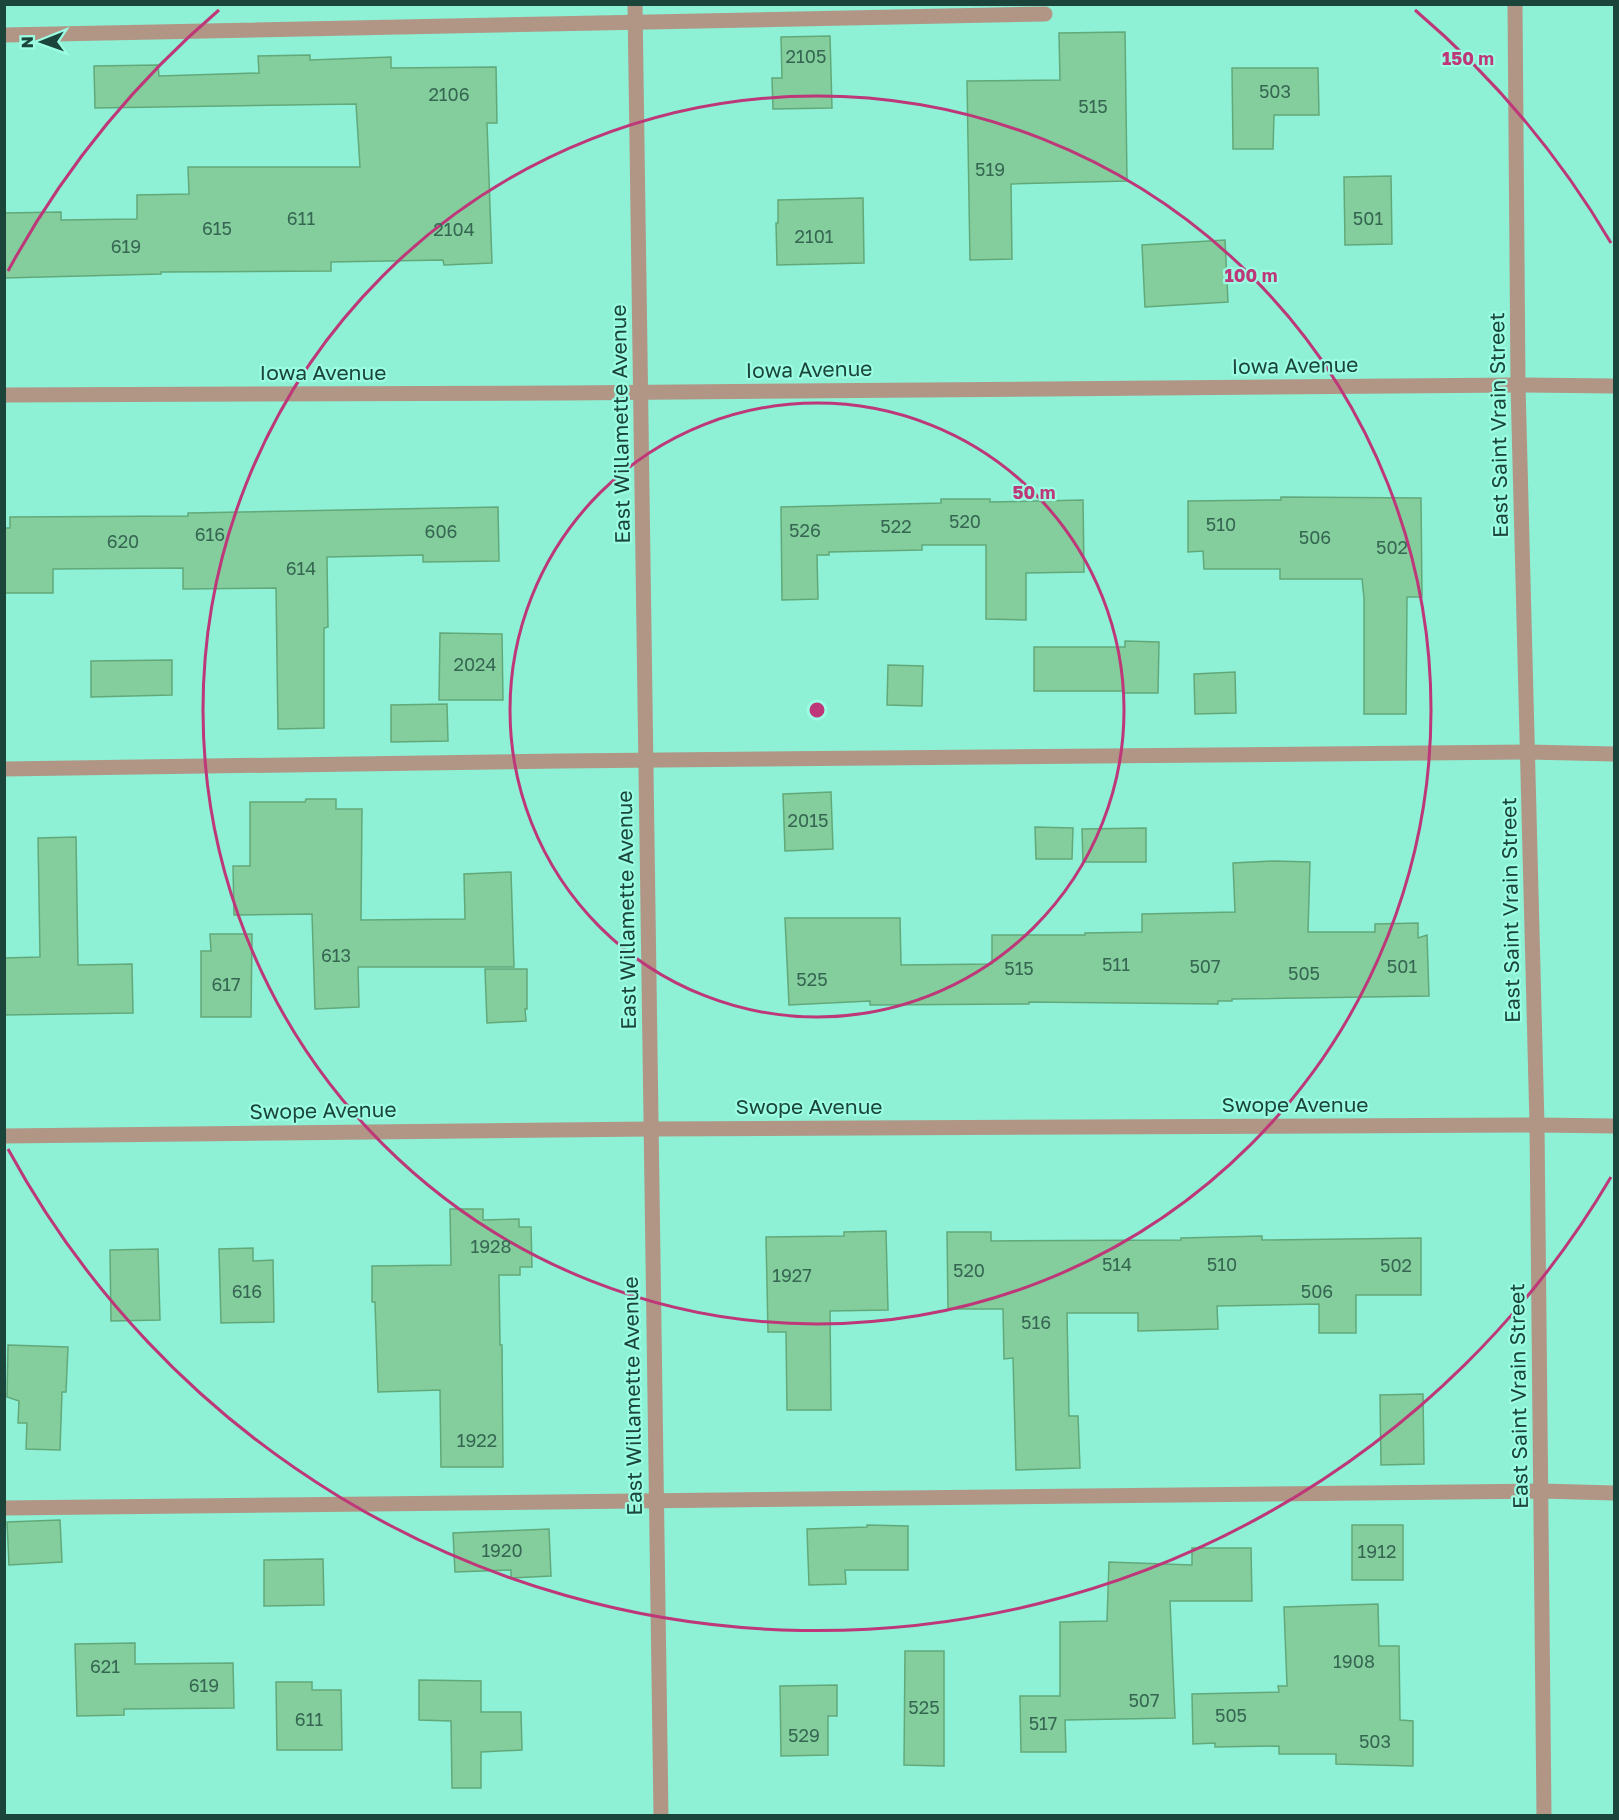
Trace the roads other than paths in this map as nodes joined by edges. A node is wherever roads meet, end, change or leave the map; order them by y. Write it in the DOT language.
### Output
graph roads {
  1 [pos="635,4"];
  2 [pos="1515,4"];
  3 [pos="1045,14"];
  4 [pos="636,22"];
  5 [pos="4,35"];
  6 [pos="1518,385"];
  7 [pos="1614,386"];
  8 [pos="642,393"];
  9 [pos="4,395"];
  10 [pos="1528,752"];
  11 [pos="1614,753"];
  12 [pos="646,760"];
  13 [pos="4,769"];
  14 [pos="1537,1125"];
  15 [pos="1614,1126"];
  16 [pos="650,1129"];
  17 [pos="4,1136"];
  18 [pos="1541,1491"];
  19 [pos="1614,1493"];
  20 [pos="656,1501"];
  21 [pos="4,1508"];
  22 [pos="661,1815"];
  23 [pos="1544,1815"];
  1 -- 4 [label="street, East Willamette Avenue"];
  2 -- 6 [label="street, East Saint Vrain Street"];
  3 -- 4 [label="street"];
  4 -- 5 [label="street"];
  4 -- 8 [label="street, East Willamette Avenue"];
  6 -- 7 [label="street, Iowa Avenue"];
  6 -- 8 [label="street, Iowa Avenue"];
  6 -- 10 [label="street, East Saint Vrain Street"];
  8 -- 9 [label="street, Iowa Avenue"];
  8 -- 12 [label="street, East Willamette Avenue"];
  10 -- 11 [label="street"];
  10 -- 12 [label="street"];
  10 -- 14 [label="street, East Saint Vrain Street"];
  12 -- 13 [label="street"];
  12 -- 16 [label="street, East Willamette Avenue"];
  14 -- 15 [label="street, Swope Avenue"];
  14 -- 16 [label="street, Swope Avenue"];
  14 -- 18 [label="street, East Saint Vrain Street"];
  16 -- 17 [label="street, Swope Avenue"];
  16 -- 20 [label="street, East Willamette Avenue"];
  18 -- 19 [label="street"];
  18 -- 20 [label="street"];
  18 -- 23 [label="street, East Saint Vrain Street"];
  20 -- 21 [label="street"];
  20 -- 22 [label="street, East Willamette Avenue"];
}
